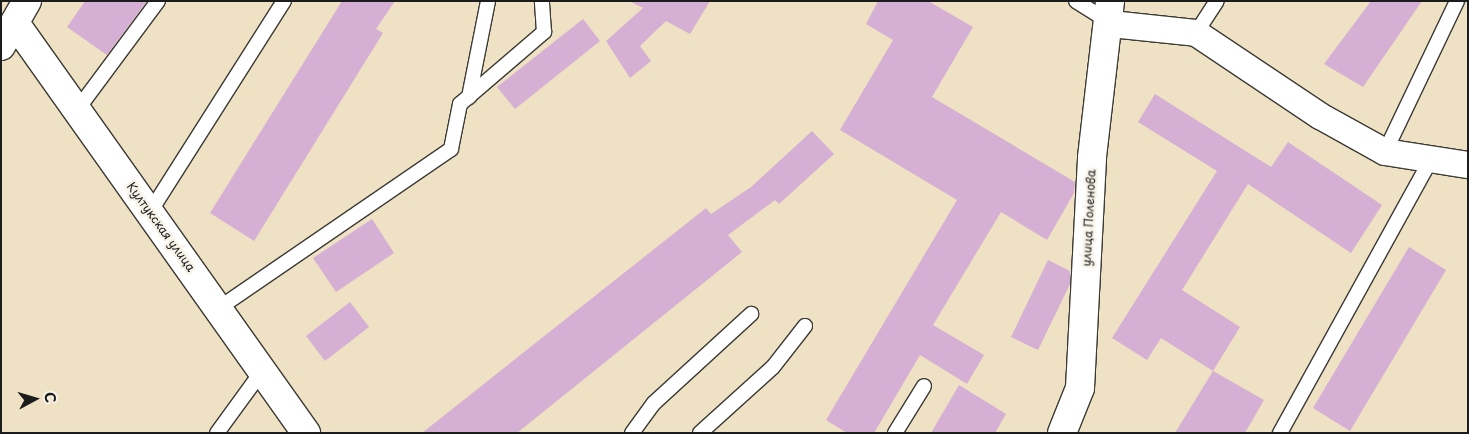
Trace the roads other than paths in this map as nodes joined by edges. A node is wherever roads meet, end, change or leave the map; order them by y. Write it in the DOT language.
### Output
graph roads {
  1 [pos="158,1"];
  2 [pos="284,1"];
  3 [pos="488,1"];
  4 [pos="542,1"];
  5 [pos="1076,1"];
  6 [pos="1217,1"];
  7 [pos="1458,1"];
  8 [pos="21,12"];
  9 [pos="1111,12"];
  10 [pos="1196,33"];
  11 [pos="1,46"];
  12 [pos="469,97"];
  13 [pos="77,110"];
  14 [pos="1386,152"];
  15 [pos="1430,160"];
  16 [pos="1468,166"];
  17 [pos="150,212"];
  18 [pos="218,308"];
  19 [pos="751,314"];
  20 [pos="805,326"];
  21 [pos="263,370"];
  22 [pos="924,386"];
  23 [pos="299,429"];
  24 [pos="1286,431"];
  25 [pos="218,433"];
  26 [pos="632,433"];
  27 [pos="700,433"];
  28 [pos="895,433"];
  29 [pos="1062,433"];
  1 -- 13 [label="lane"];
  2 -- 17 [label="lane"];
  3 -- 12 [label="lane"];
  4 -- 12 [label="lane"];
  5 -- 9 [label="lane"];
  6 -- 10 [label="lane"];
  7 -- 14 [label="lane"];
  8 -- 11 [label="street"];
  8 -- 13 [label="street, Култукская улица"];
  9 -- 10 [label="street"];
  9 -- 29 [label="street, улица Поленова"];
  10 -- 14 [label="street"];
  12 -- 18 [label="lane"];
  13 -- 17 [label="street, Култукская улица"];
  14 -- 15 [label="street"];
  15 -- 16 [label="street"];
  15 -- 24 [label="lane"];
  17 -- 18 [label="street, Култукская улица"];
  18 -- 21 [label="street, Култукская улица"];
  19 -- 26 [label="lane"];
  20 -- 27 [label="lane"];
  21 -- 23 [label="street, Култукская улица"];
  21 -- 25 [label="lane"];
  22 -- 28 [label="lane"];
}
